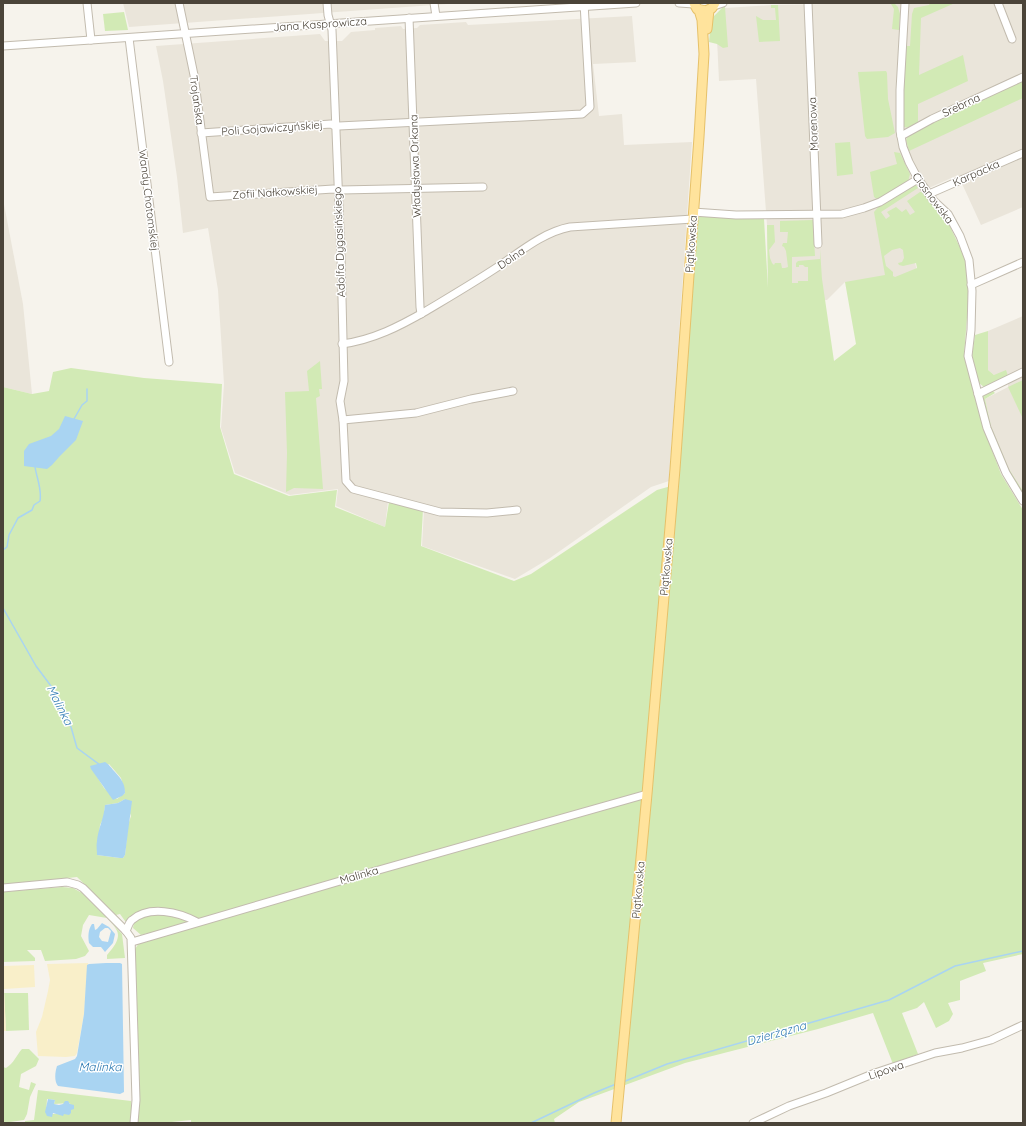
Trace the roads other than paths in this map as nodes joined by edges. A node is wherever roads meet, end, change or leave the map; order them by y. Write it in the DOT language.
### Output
graph roads {
  1 [pos="87,3"];
  2 [pos="179,3"];
  3 [pos="327,3"];
  4 [pos="434,3"];
  5 [pos="636,3"];
  6 [pos="679,3"];
  7 [pos="808,3"];
  8 [pos="905,3"];
  9 [pos="998,3"];
  10 [pos="584,5"];
  11 [pos="707,6"];
  12 [pos="436,16"];
  13 [pos="409,18"];
  14 [pos="330,23"];
  15 [pos="186,34"];
  16 [pos="129,38"];
  17 [pos="1012,39"];
  18 [pos="91,40"];
  19 [pos="3,46"];
  20 [pos="1023,77"];
  21 [pos="414,124"];
  22 [pos="335,126"];
  23 [pos="201,133"];
  24 [pos="901,136"];
  25 [pos="1023,153"];
  26 [pos="918,179"];
  27 [pos="483,187"];
  28 [pos="416,188"];
  29 [pos="337,190"];
  30 [pos="929,194"];
  31 [pos="210,197"];
  32 [pos="693,215"];
  33 [pos="816,215"];
  34 [pos="818,244"];
  35 [pos="1023,262"];
  36 [pos="971,284"];
  37 [pos="421,314"];
  38 [pos="342,344"];
  39 [pos="169,362"];
  40 [pos="1023,372"];
  41 [pos="513,391"];
  42 [pos="978,394"];
  43 [pos="343,420"];
  44 [pos="1023,501"];
  45 [pos="517,510"];
  46 [pos="647,794"];
  47 [pos="3,888"];
  48 [pos="197,922"];
  49 [pos="126,931"];
  50 [pos="132,942"];
  51 [pos="1023,1026"];
  52 [pos="134,1123"];
  53 [pos="616,1123"];
  54 [pos="752,1123"];
  1 -- 18 [label="street"];
  2 -- 15 [label="street, Trojańska"];
  3 -- 14 [label="street, Adolfa Dygasińskiego"];
  4 -- 12 [label="street"];
  5 -- 10 [label="street, Jana Kasprowicza"];
  6 -- 11 [label="street"];
  7 -- 33 [label="street, Morenowa"];
  8 -- 24 [label="street, Ciosnowska"];
  9 -- 17 [label="street"];
  10 -- 12 [label="street, Jana Kasprowicza"];
  10 -- 21 [label="street, Poli Gojawiczyńskiej"];
  11 -- 32 [label="main road, Piątkowska"];
  12 -- 13 [label="street, Jana Kasprowicza"];
  13 -- 14 [label="street, Jana Kasprowicza"];
  13 -- 21 [label="street, Władysława Orkana"];
  14 -- 15 [label="street, Jana Kasprowicza"];
  14 -- 22 [label="street, Adolfa Dygasińskiego"];
  15 -- 16 [label="street, Jana Kasprowicza"];
  15 -- 23 [label="street, Trojańska"];
  16 -- 18 [label="street, Jana Kasprowicza"];
  16 -- 39 [label="street, Wandy Chotomskiej"];
  18 -- 19 [label="street, Jana Kasprowicza"];
  20 -- 24 [label="street, Srebrna"];
  21 -- 22 [label="street, Poli Gojawiczyńskiej"];
  21 -- 28 [label="street, Władysława Orkana"];
  22 -- 23 [label="street, Poli Gojawiczyńskiej"];
  22 -- 29 [label="street, Adolfa Dygasińskiego"];
  23 -- 31 [label="street, Trojańska"];
  24 -- 26 [label="street, Ciosnowska"];
  25 -- 30 [label="street, Karpacka"];
  26 -- 30 [label="street, Ciosnowska"];
  26 -- 33 [label="street, Dolna"];
  27 -- 28 [label="street, Zofii Nałkowskiej"];
  28 -- 29 [label="street, Zofii Nałkowskiej"];
  28 -- 37 [label="street, Władysława Orkana"];
  29 -- 31 [label="street, Zofii Nałkowskiej"];
  29 -- 38 [label="street, Adolfa Dygasińskiego"];
  30 -- 36 [label="street, Ciosnowska"];
  32 -- 33 [label="street, Dolna"];
  32 -- 37 [label="street, Dolna"];
  32 -- 46 [label="main road, Piątkowska"];
  33 -- 34 [label="street, Morenowa"];
  35 -- 36 [label="street"];
  36 -- 42 [label="street, Ciosnowska"];
  37 -- 38 [label="street, Dolna"];
  38 -- 43 [label="street, Adolfa Dygasińskiego"];
  40 -- 42 [label="street"];
  41 -- 43 [label="street"];
  42 -- 44 [label="street, Ciosnowska"];
  43 -- 45 [label="street, Adolfa Dygasińskiego"];
  46 -- 48 [label="street, Malinka"];
  46 -- 53 [label="main road, Piątkowska"];
  47 -- 49 [label="street"];
  48 -- 49 [label="street"];
  48 -- 50 [label="street, Malinka"];
  49 -- 50 [label="street"];
  50 -- 52 [label="street"];
  51 -- 54 [label="street, Lipowa"];
}
